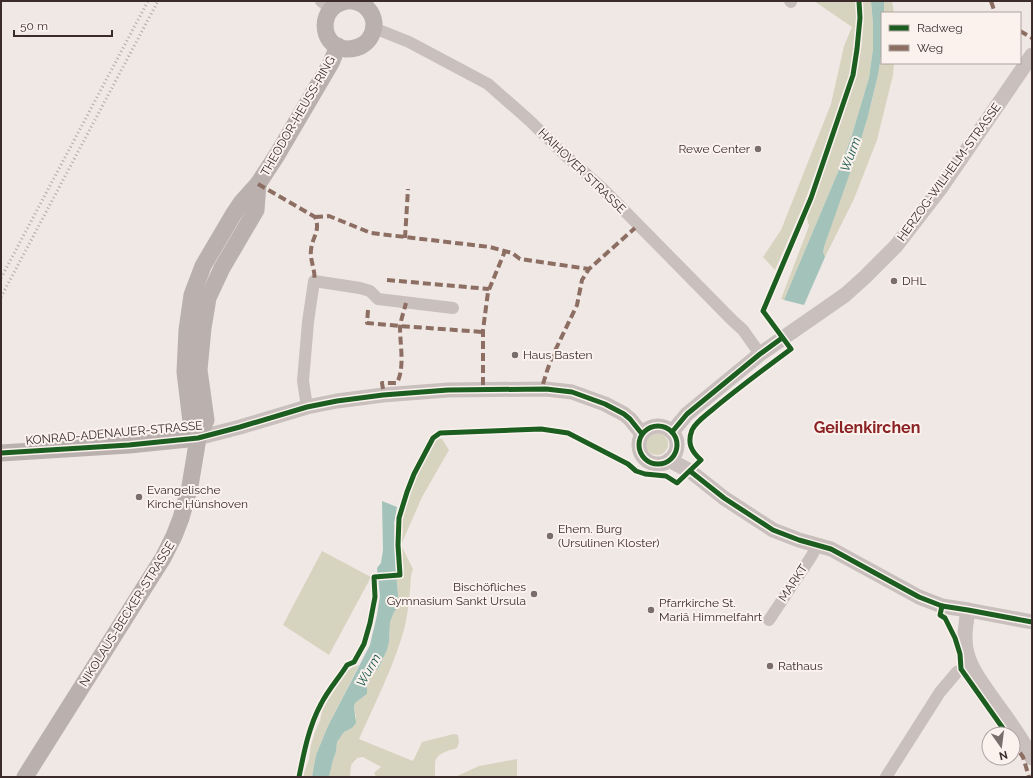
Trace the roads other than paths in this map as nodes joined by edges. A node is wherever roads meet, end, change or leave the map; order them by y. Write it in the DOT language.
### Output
graph roads {
  1 [pos="357,2"];
  2 [pos="326,5"];
  3 [pos="374,28"];
  4 [pos="338,46"];
  5 [pos="1032,55"];
  6 [pos="453,308"];
  7 [pos="760,354"];
  8 [pos="307,407"];
  9 [pos="672,432"];
  10 [pos="642,434"];
  11 [pos="198,438"];
  12 [pos="1,453"];
  13 [pos="669,460"];
  14 [pos="817,546"];
  15 [pos="968,610"];
  16 [pos="768,620"];
  17 [pos="1032,622"];
  18 [pos="971,664"];
  19 [pos="1032,758"];
  20 [pos="25,777"];
  21 [pos="886,777"];
  1 -- 2 [label="main road, THEODOR-HEUSS-RING"];
  1 -- 3 [label="main road, THEODOR-HEUSS-RING"];
  2 -- 4 [label="main road, THEODOR-HEUSS-RING"];
  3 -- 4 [label="main road, THEODOR-HEUSS-RING"];
  3 -- 7 [label="street, HAIHOVER STRASSE"];
  4 -- 11 [label="main road, THEODOR-HEUSS-RING"];
  5 -- 7 [label="street, HERZOG-WILHELM-STRASSE"];
  6 -- 8 [label="street"];
  7 -- 9 [label="street, HERZOG-WILHELM-STRASSE"];
  8 -- 10 [label="street, KONRAD-ADENAUER-STRASSE"];
  8 -- 11 [label="street, KONRAD-ADENAUER-STRASSE"];
  9 -- 10 [label="street"];
  9 -- 13 [label="street"];
  10 -- 13 [label="street"];
  11 -- 12 [label="main road, KONRAD-ADENAUER-STRASSE"];
  11 -- 20 [label="main road, NIKOLAUS-BECKER-STRASSE"];
  13 -- 14 [label="street"];
  14 -- 15 [label="street"];
  14 -- 16 [label="street, MARKT"];
  15 -- 17 [label="street"];
  15 -- 18 [label="street"];
  18 -- 19 [label="street"];
  18 -- 21 [label="street"];
}
